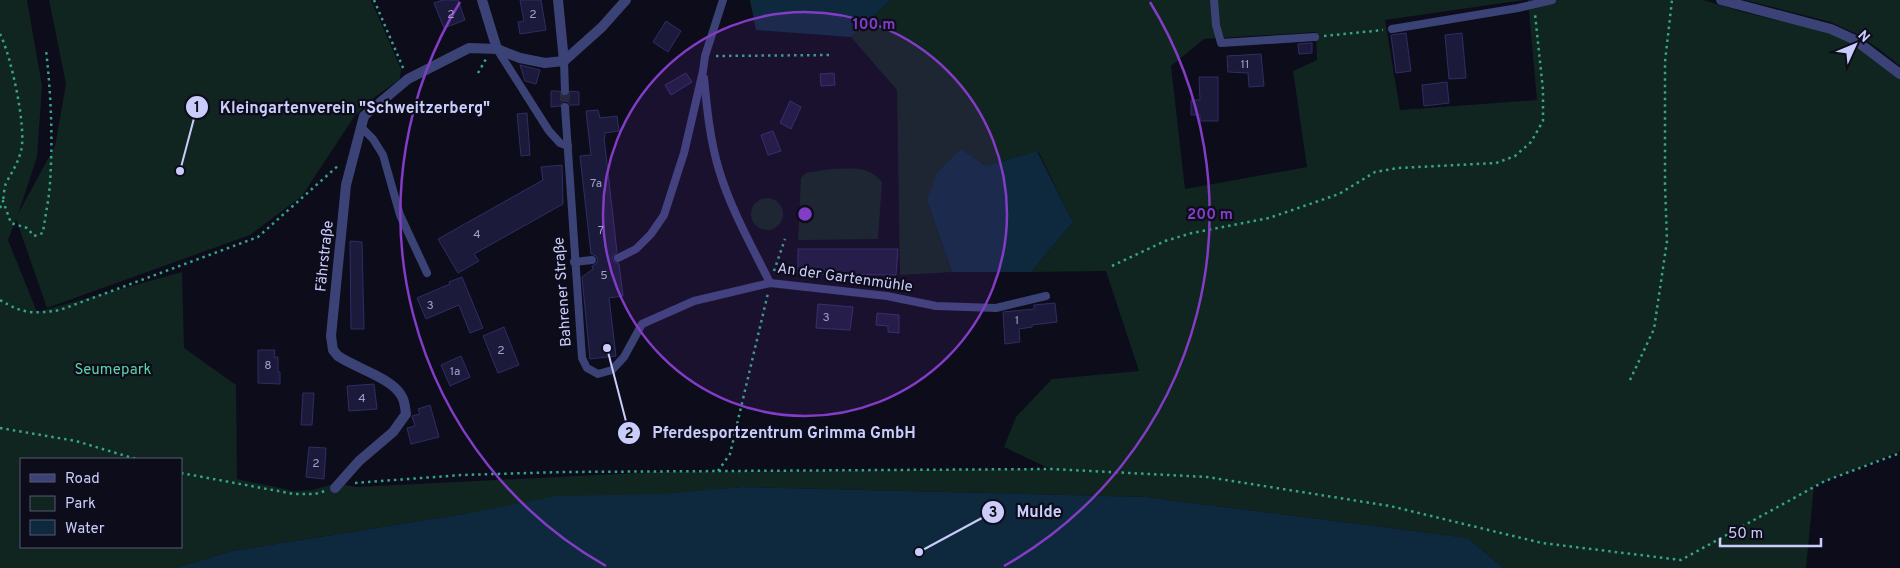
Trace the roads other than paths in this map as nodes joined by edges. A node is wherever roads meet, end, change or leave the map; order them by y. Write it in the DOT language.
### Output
graph roads {
  1 [pos="482,0"];
  2 [pos="558,0"];
  3 [pos="626,0"];
  4 [pos="723,0"];
  5 [pos="1214,0"];
  6 [pos="1552,0"];
  7 [pos="1721,0"];
  8 [pos="1392,29"];
  9 [pos="1315,37"];
  10 [pos="497,49"];
  11 [pos="564,61"];
  12 [pos="703,71"];
  13 [pos="1900,74"];
  14 [pos="565,91"];
  15 [pos="565,107"];
  16 [pos="361,127"];
  17 [pos="568,146"];
  18 [pos="618,258"];
  19 [pos="592,260"];
  20 [pos="574,262"];
  21 [pos="427,273"];
  22 [pos="770,283"];
  23 [pos="1046,296"];
  24 [pos="335,488"];
  1 -- 10 [label="street"];
  2 -- 11 [label="street"];
  3 -- 11 [label="street"];
  4 -- 12 [label="lane"];
  5 -- 9 [label="lane"];
  6 -- 8 [label="lane"];
  7 -- 13 [label="street"];
  10 -- 11 [label="street"];
  10 -- 16 [label="street, Fährstraße"];
  10 -- 17 [label="lane"];
  11 -- 14 [label="lane"];
  12 -- 18 [label="lane"];
  12 -- 22 [label="lane, An der Gartenmühle"];
  15 -- 17 [label="lane, Bahrener Straße"];
  16 -- 21 [label="lane"];
  16 -- 24 [label="street, Fährstraße"];
  17 -- 20 [label="lane, Bahrener Straße"];
  19 -- 20 [label="lane"];
  20 -- 22 [label="lane, Bahrener Straße"];
  22 -- 23 [label="lane, An der Gartenmühle"];
}
